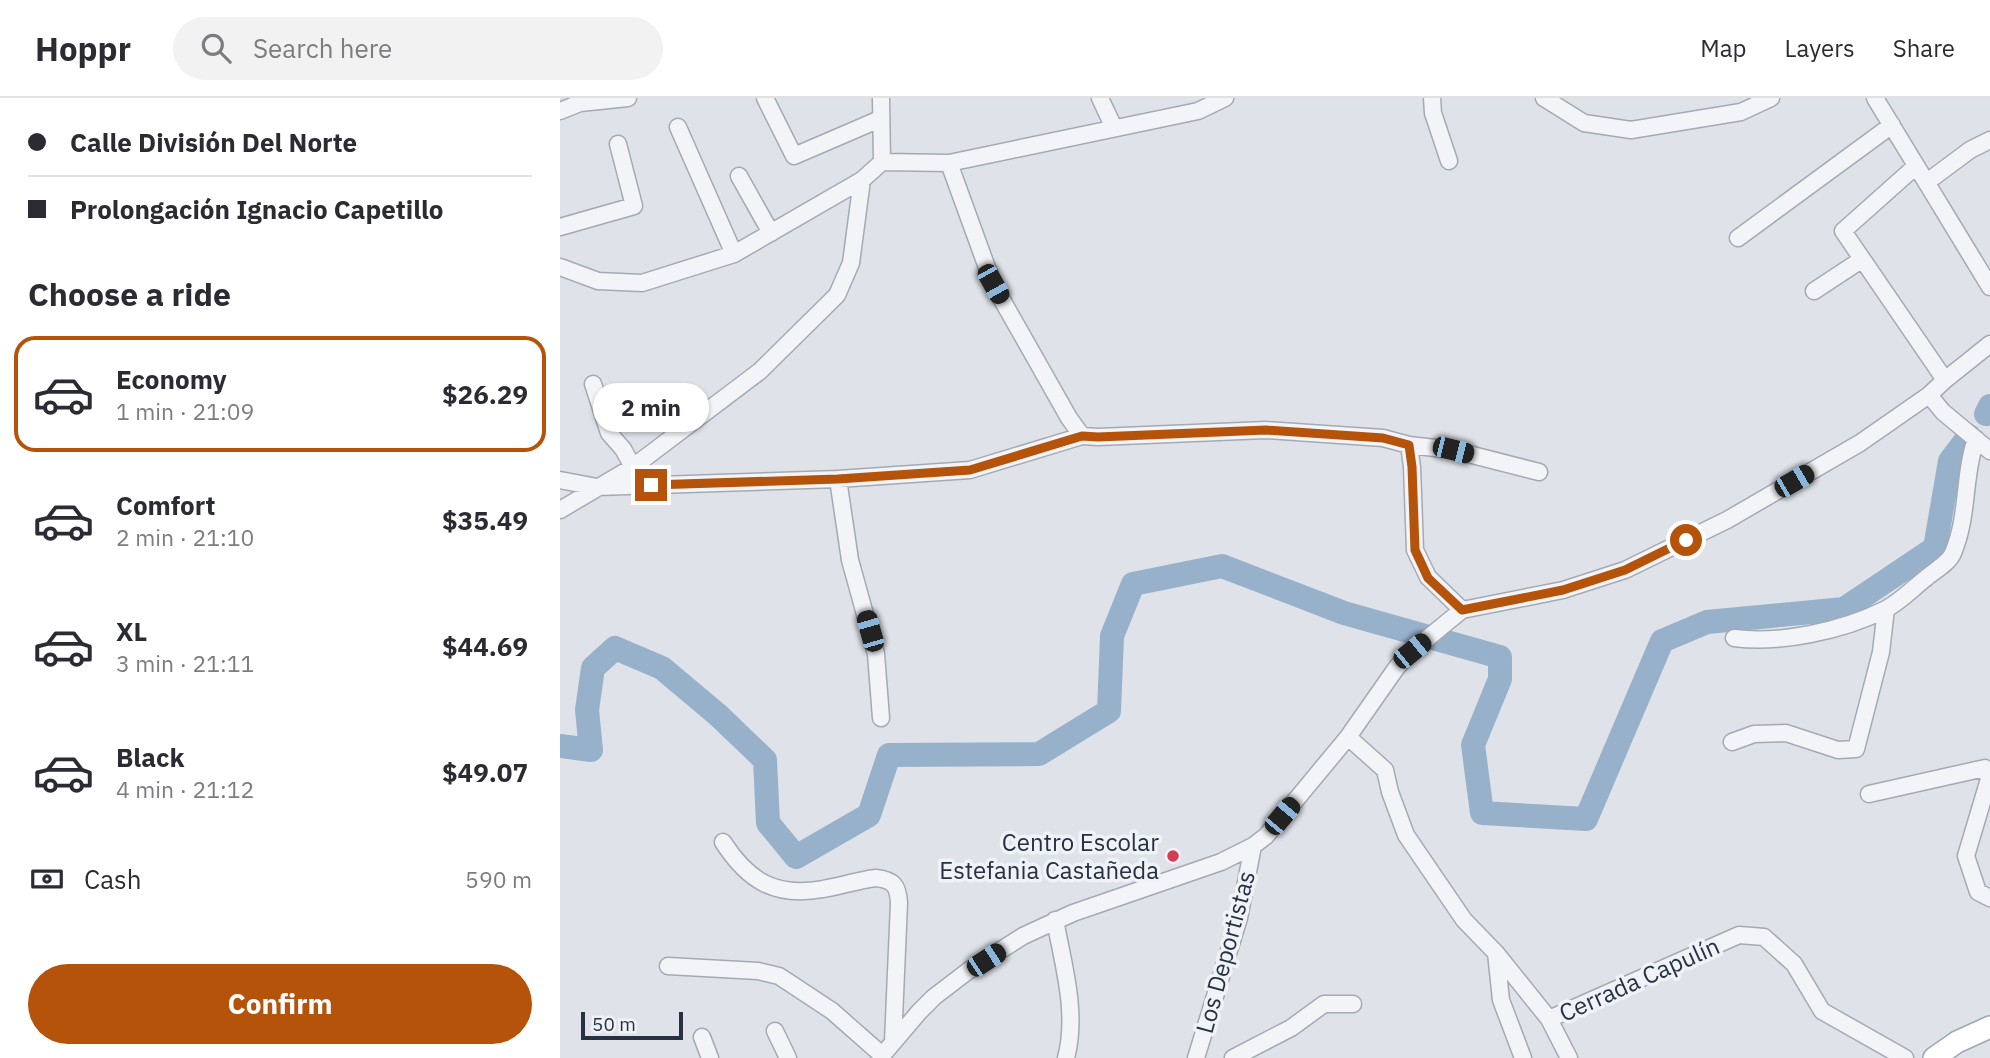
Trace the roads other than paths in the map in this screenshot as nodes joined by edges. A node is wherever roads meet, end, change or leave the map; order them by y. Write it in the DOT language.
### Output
graph roads {
  1 [pos="628,98"];
  2 [pos="765,98"];
  3 [pos="881,98"];
  4 [pos="1100,98"];
  5 [pos="1225,98"];
  6 [pos="1432,98"];
  7 [pos="1544,98"];
  8 [pos="1772,98"];
  9 [pos="1875,98"];
  10 [pos="579,101"];
  11 [pos="560,111"];
  12 [pos="880,119"];
  13 [pos="1892,125"];
  14 [pos="678,127"];
  15 [pos="1114,128"];
  16 [pos="1990,140"];
  17 [pos="618,144"];
  18 [pos="1448,161"];
  19 [pos="882,162"];
  20 [pos="949,163"];
  21 [pos="1916,166"];
  22 [pos="739,176"];
  23 [pos="862,180"];
  24 [pos="1927,182"];
  25 [pos="560,227"];
  26 [pos="771,233"];
  27 [pos="1738,238"];
  28 [pos="734,254"];
  29 [pos="1861,260"];
  30 [pos="560,267"];
  31 [pos="1990,287"];
  32 [pos="1814,291"];
  33 [pos="1990,344"];
  34 [pos="1945,380"];
  35 [pos="593,384"];
  36 [pos="1929,395"];
  37 [pos="1082,436"];
  38 [pos="1976,439"];
  39 [pos="1409,445"];
  40 [pos="1990,451"];
  41 [pos="633,467"];
  42 [pos="1539,472"];
  43 [pos="838,479"];
  44 [pos="560,480"];
  45 [pos="597,487"];
  46 [pos="560,509"];
  47 [pos="1885,609"];
  48 [pos="1459,613"];
  49 [pos="1734,638"];
  50 [pos="881,718"];
  51 [pos="1348,737"];
  52 [pos="1732,742"];
  53 [pos="1869,794"];
  54 [pos="723,842"];
  55 [pos="1253,846"];
  56 [pos="1990,898"];
  57 [pos="1055,920"];
  58 [pos="1496,953"];
  59 [pos="668,966"];
  60 [pos="1353,1004"];
  61 [pos="1549,1019"];
  62 [pos="1990,1027"];
  63 [pos="775,1031"];
  64 [pos="702,1037"];
  65 [pos="885,1052"];
  66 [pos="710,1058"];
  67 [pos="788,1058"];
  68 [pos="1066,1058"];
  69 [pos="1196,1058"];
  70 [pos="1233,1058"];
  71 [pos="1523,1058"];
  72 [pos="1569,1058"];
  73 [pos="1905,1058"];
  74 [pos="1934,1058"];
  1 -- 10 [label="street"];
  2 -- 12 [label="street"];
  3 -- 12 [label="street"];
  4 -- 15 [label="street"];
  5 -- 15 [label="street"];
  6 -- 18 [label="street"];
  7 -- 8 [label="street"];
  9 -- 13 [label="street"];
  10 -- 11 [label="street"];
  12 -- 19 [label="street"];
  13 -- 21 [label="street"];
  13 -- 27 [label="street"];
  14 -- 28 [label="street"];
  15 -- 20 [label="street"];
  16 -- 24 [label="street"];
  17 -- 25 [label="street"];
  19 -- 20 [label="street"];
  19 -- 23 [label="street"];
  20 -- 37 [label="street"];
  21 -- 24 [label="street"];
  21 -- 29 [label="street"];
  22 -- 26 [label="street"];
  23 -- 26 [label="street"];
  23 -- 41 [label="street"];
  24 -- 31 [label="street"];
  26 -- 28 [label="street"];
  28 -- 30 [label="street"];
  29 -- 32 [label="street"];
  29 -- 34 [label="street"];
  33 -- 34 [label="street"];
  34 -- 36 [label="street"];
  35 -- 41 [label="street"];
  36 -- 38 [label="street"];
  36 -- 48 [label="street"];
  37 -- 39 [label="street"];
  37 -- 43 [label="street"];
  38 -- 40 [label="street"];
  38 -- 47 [label="street"];
  39 -- 42 [label="street"];
  39 -- 48 [label="street"];
  41 -- 45 [label="street"];
  43 -- 45 [label="street"];
  43 -- 50 [label="street"];
  44 -- 45 [label="street"];
  45 -- 46 [label="street"];
  47 -- 49 [label="street"];
  47 -- 52 [label="street"];
  48 -- 51 [label="street"];
  51 -- 55 [label="street"];
  51 -- 58 [label="street, Cerrada Capulín"];
  53 -- 56 [label="street"];
  54 -- 65 [label="street"];
  55 -- 57 [label="street"];
  55 -- 69 [label="street, Los Deportistas"];
  57 -- 65 [label="street"];
  57 -- 68 [label="street"];
  58 -- 61 [label="street, Cerrada Capulín"];
  58 -- 71 [label="street"];
  59 -- 65 [label="street"];
  60 -- 70 [label="street"];
  61 -- 72 [label="street"];
  61 -- 73 [label="street, Cerrada Capulín"];
  62 -- 74 [label="main road"];
  63 -- 67 [label="street"];
  64 -- 66 [label="street"];
}
